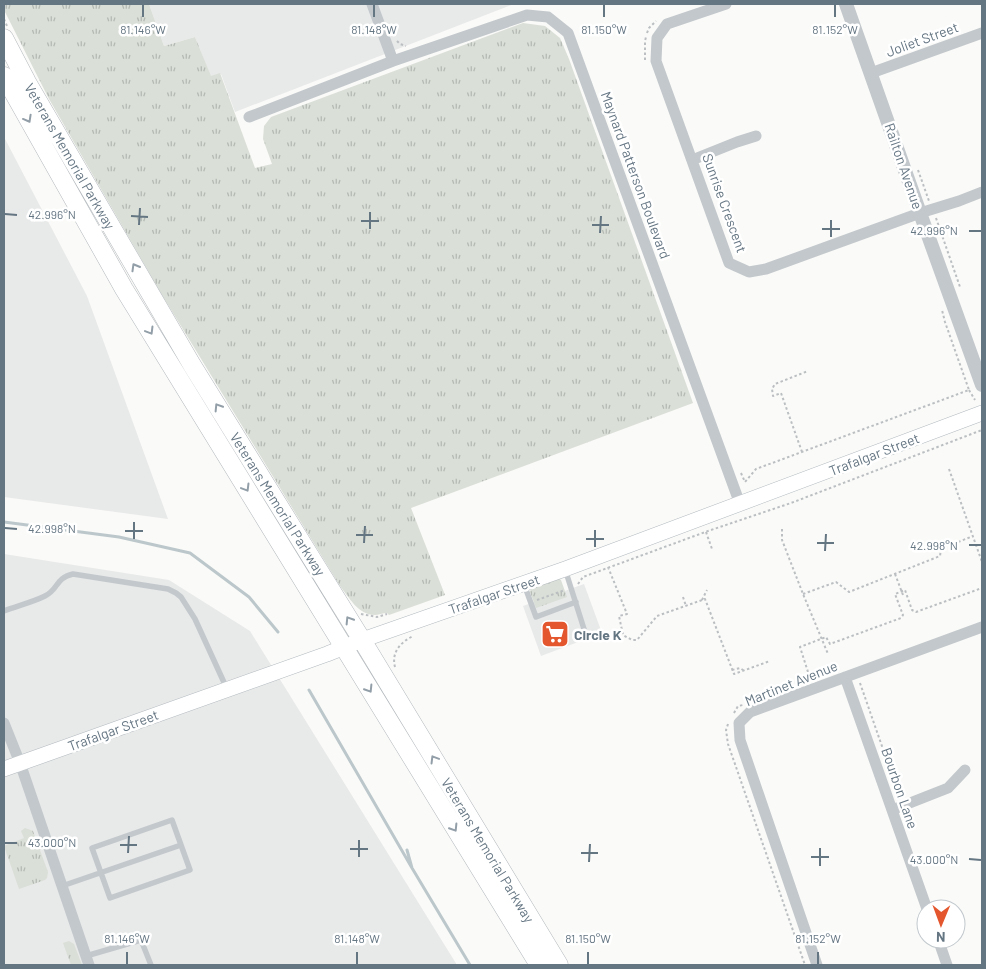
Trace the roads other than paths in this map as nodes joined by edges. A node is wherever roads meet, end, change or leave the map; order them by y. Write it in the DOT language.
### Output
graph roads {
  1 [pos="372,4"];
  2 [pos="726,4"];
  3 [pos="846,4"];
  4 [pos="982,33"];
  5 [pos="4,38"];
  6 [pos="393,61"];
  7 [pos="871,73"];
  8 [pos="4,76"];
  9 [pos="249,117"];
  10 [pos="756,136"];
  11 [pos="692,160"];
  12 [pos="982,192"];
  13 [pos="920,214"];
  14 [pos="976,387"];
  15 [pos="979,406"];
  16 [pos="740,504"];
  17 [pos="565,570"];
  18 [pos="524,584"];
  19 [pos="576,602"];
  20 [pos="4,611"];
  21 [pos="982,627"];
  22 [pos="584,629"];
  23 [pos="362,640"];
  24 [pos="344,648"];
  25 [pos="845,677"];
  26 [pos="227,689"];
  27 [pos="4,723"];
  28 [pos="20,763"];
  29 [pos="4,769"];
  30 [pos="965,770"];
  31 [pos="892,810"];
  32 [pos="181,844"];
  33 [pos="101,872"];
  34 [pos="62,886"];
  35 [pos="923,899"];
  36 [pos="941,949"];
  37 [pos="88,961"];
  38 [pos="151,965"];
  39 [pos="539,965"];
  40 [pos="558,965"];
  41 [pos="817,965"];
  42 [pos="947,965"];
  1 -- 6 [label="street"];
  2 -- 11 [label="street, Sunrise Crescent"];
  3 -- 7 [label="street, Railton Avenue"];
  4 -- 7 [label="street, Joliet Street"];
  23 -- 5 [label="highway, Veterans Memorial Parkway, one-way"];
  6 -- 9 [label="street, Maynard Patterson Boulevard"];
  6 -- 16 [label="street, Maynard Patterson Boulevard"];
  7 -- 13 [label="street, Railton Avenue"];
  8 -- 24 [label="highway, Veterans Memorial Parkway, one-way"];
  10 -- 11 [label="street"];
  11 -- 13 [label="street, Sunrise Crescent"];
  12 -- 13 [label="street, Sunrise Crescent"];
  13 -- 14 [label="street, Railton Avenue"];
  15 -- 16 [label="main road, Trafalgar Street"];
  16 -- 17 [label="main road, Trafalgar Street"];
  17 -- 18 [label="main road, Trafalgar Street"];
  17 -- 19 [label="lane"];
  18 -- 19 [label="lane"];
  18 -- 23 [label="main road, Trafalgar Street"];
  19 -- 22 [label="lane"];
  20 -- 26 [label="lane"];
  21 -- 25 [label="street, Martinet Avenue"];
  23 -- 24 [label="main road, Trafalgar Street"];
  40 -- 23 [label="highway, Veterans Memorial Parkway, one-way"];
  24 -- 26 [label="main road, Trafalgar Street"];
  24 -- 39 [label="highway, Veterans Memorial Parkway, one-way"];
  25 -- 31 [label="street, Bourbon Lane"];
  25 -- 41 [label="street, Martinet Avenue"];
  26 -- 28 [label="main road, Trafalgar Street"];
  27 -- 28 [label="street"];
  28 -- 29 [label="main road, Trafalgar Street"];
  28 -- 34 [label="street"];
  30 -- 31 [label="street"];
  31 -- 35 [label="street, Bourbon Lane"];
  32 -- 33 [label="lane"];
  32 -- 33 [label="lane"];
  32 -- 33 [label="lane"];
  33 -- 34 [label="lane"];
  34 -- 37 [label="street"];
  36 -- 42 [label="street"];
  37 -- 38 [label="lane"];
}
